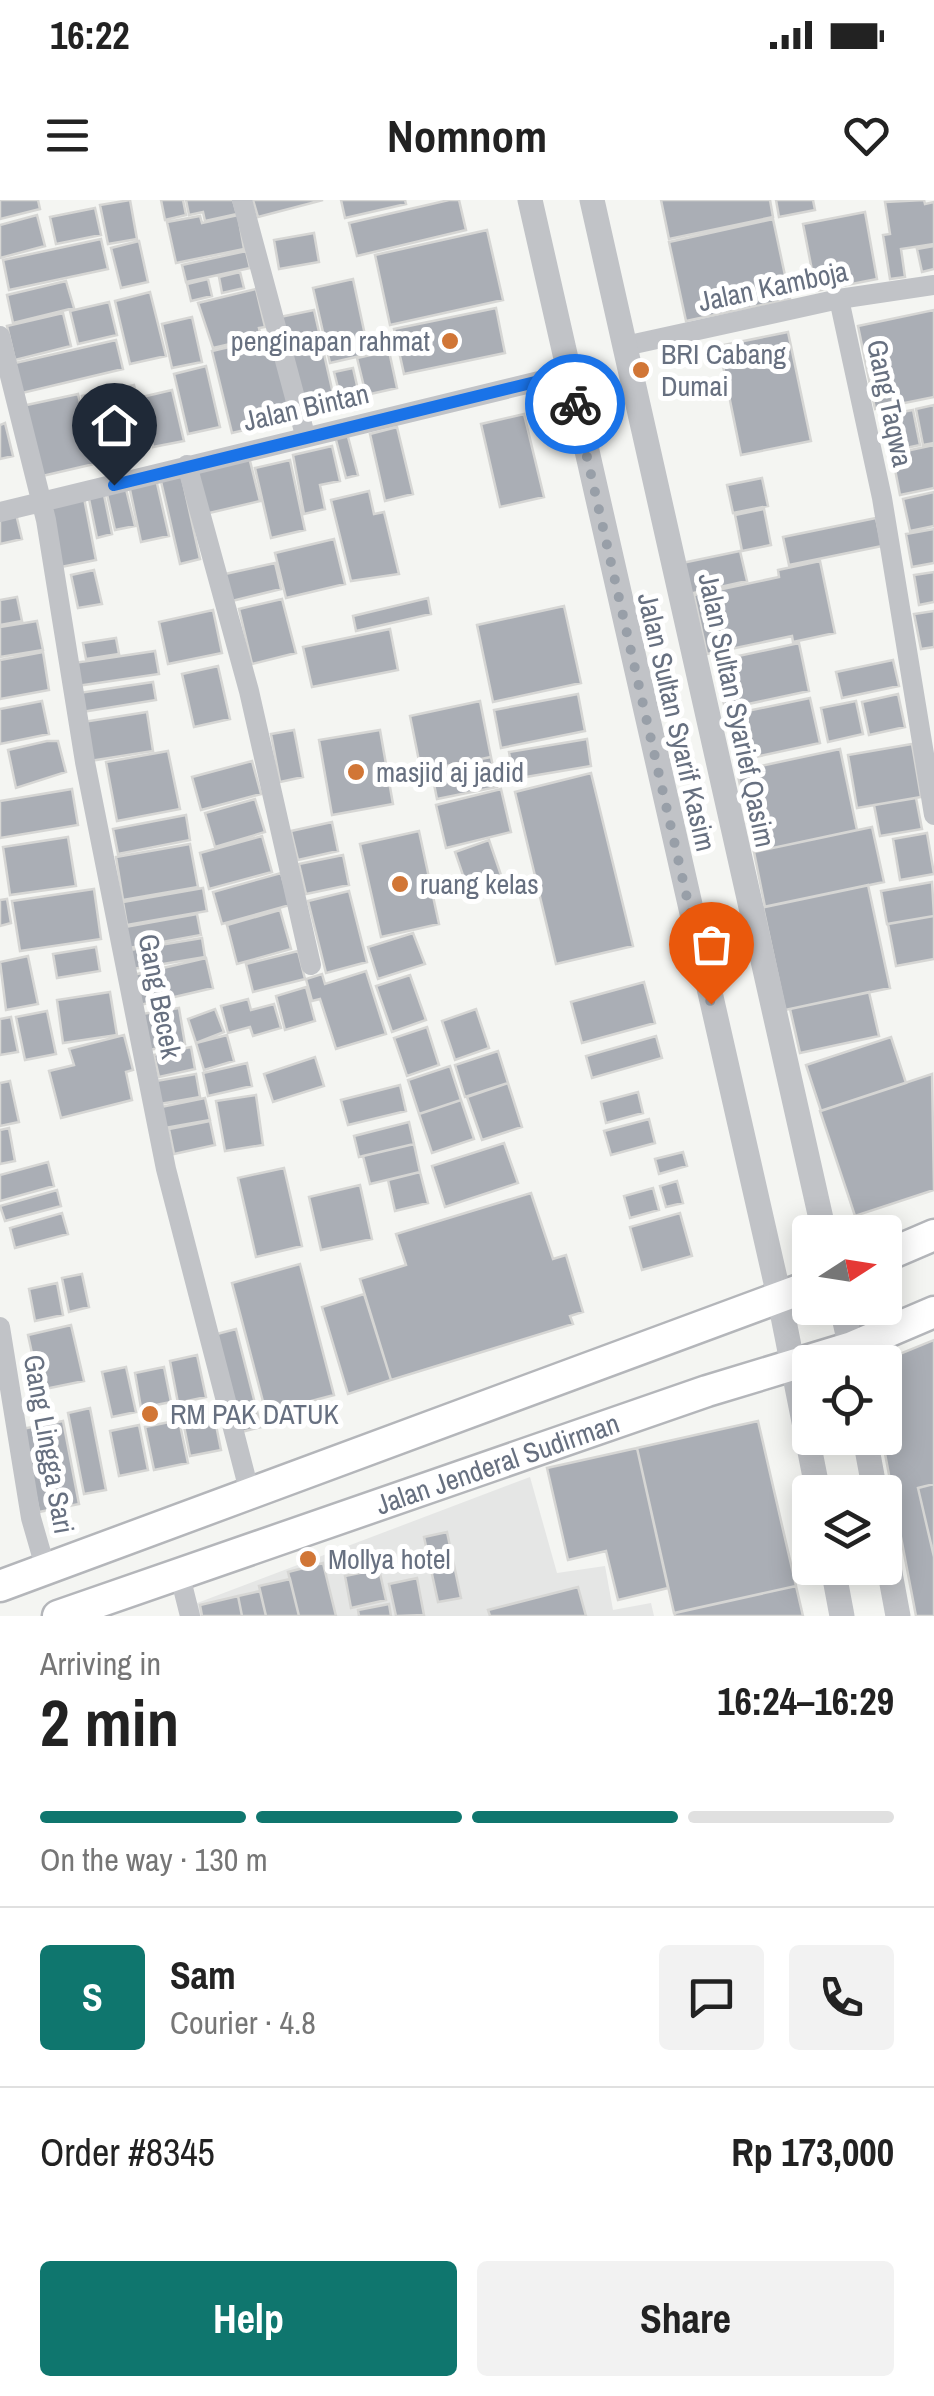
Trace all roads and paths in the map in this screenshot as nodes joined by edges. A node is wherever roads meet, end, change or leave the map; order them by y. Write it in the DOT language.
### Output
graph roads {
  1 [pos="242,200"];
  2 [pos="530,200"];
  3 [pos="592,200"];
  4 [pos="934,285"];
  5 [pos="839,298"];
  6 [pos="0,336"];
  7 [pos="625,346"];
  8 [pos="568,374"];
  9 [pos="306,435"];
  10 [pos="187,466"];
  11 [pos="41,504"];
  12 [pos="0,512"];
  13 [pos="934,815"];
  14 [pos="312,965"];
  15 [pos="820,1215"];
  16 [pos="934,1235"];
  17 [pos="902,1249"];
  18 [pos="792,1292"];
  19 [pos="779,1296"];
  20 [pos="934,1312"];
  21 [pos="0,1326"];
  22 [pos="872,1345"];
  23 [pos="792,1365"];
  24 [pos="250,1494"];
  25 [pos="46,1570"];
  26 [pos="179,1572"];
  27 [pos="836,1585"];
  28 [pos="892,1585"];
  29 [pos="0,1586"];
  30 [pos="58,1616"];
  31 [pos="190,1616"];
  32 [pos="842,1616"];
  33 [pos="898,1616"];
  1 -- 9 [label="street"];
  2 -- 8 [label="street, Jalan Sultan Syarif Kasim"];
  3 -- 7 [label="street, Jalan Sultan Syarief Qasim"];
  4 -- 5 [label="street, Jalan Kamboja"];
  5 -- 7 [label="street, Jalan Kamboja"];
  5 -- 13 [label="street, Gang Taqwa"];
  6 -- 11 [label="street, Gang Becek"];
  7 -- 15 [label="street, Jalan Sultan Syarief Qasim"];
  8 -- 9 [label="street, Jalan Bintan"];
  8 -- 19 [label="street, Jalan Sultan Syarif Kasim"];
  9 -- 10 [label="street, Jalan Bintan"];
  10 -- 11 [label="street, Jalan Bintan"];
  10 -- 14 [label="street"];
  11 -- 12 [label="street, Jalan Bintan"];
  11 -- 24 [label="street, Gang Becek"];
  16 -- 17 [label="main road"];
  18 -- 19 [label="main road, Jalan Jenderal Sudirman"];
  19 -- 23 [label="street, Jalan Sultan Syarif Kasim"];
  19 -- 24 [label="main road, Jalan Jenderal Sudirman"];
  20 -- 22 [label="main road, Jalan Jenderal Sudirman"];
  21 -- 25 [label="street, Gang Lingga Sari"];
  23 -- 26 [label="main road, Jalan Jenderal Sudirman"];
  24 -- 25 [label="main road, Jalan Jenderal Sudirman"];
  25 -- 29 [label="main road, Jalan Jenderal Sudirman"];
  26 -- 30 [label="main road, Jalan Jenderal Sudirman"];
  26 -- 31 [label="street"];
  27 -- 32 [label="street"];
  28 -- 33 [label="street"];
}
